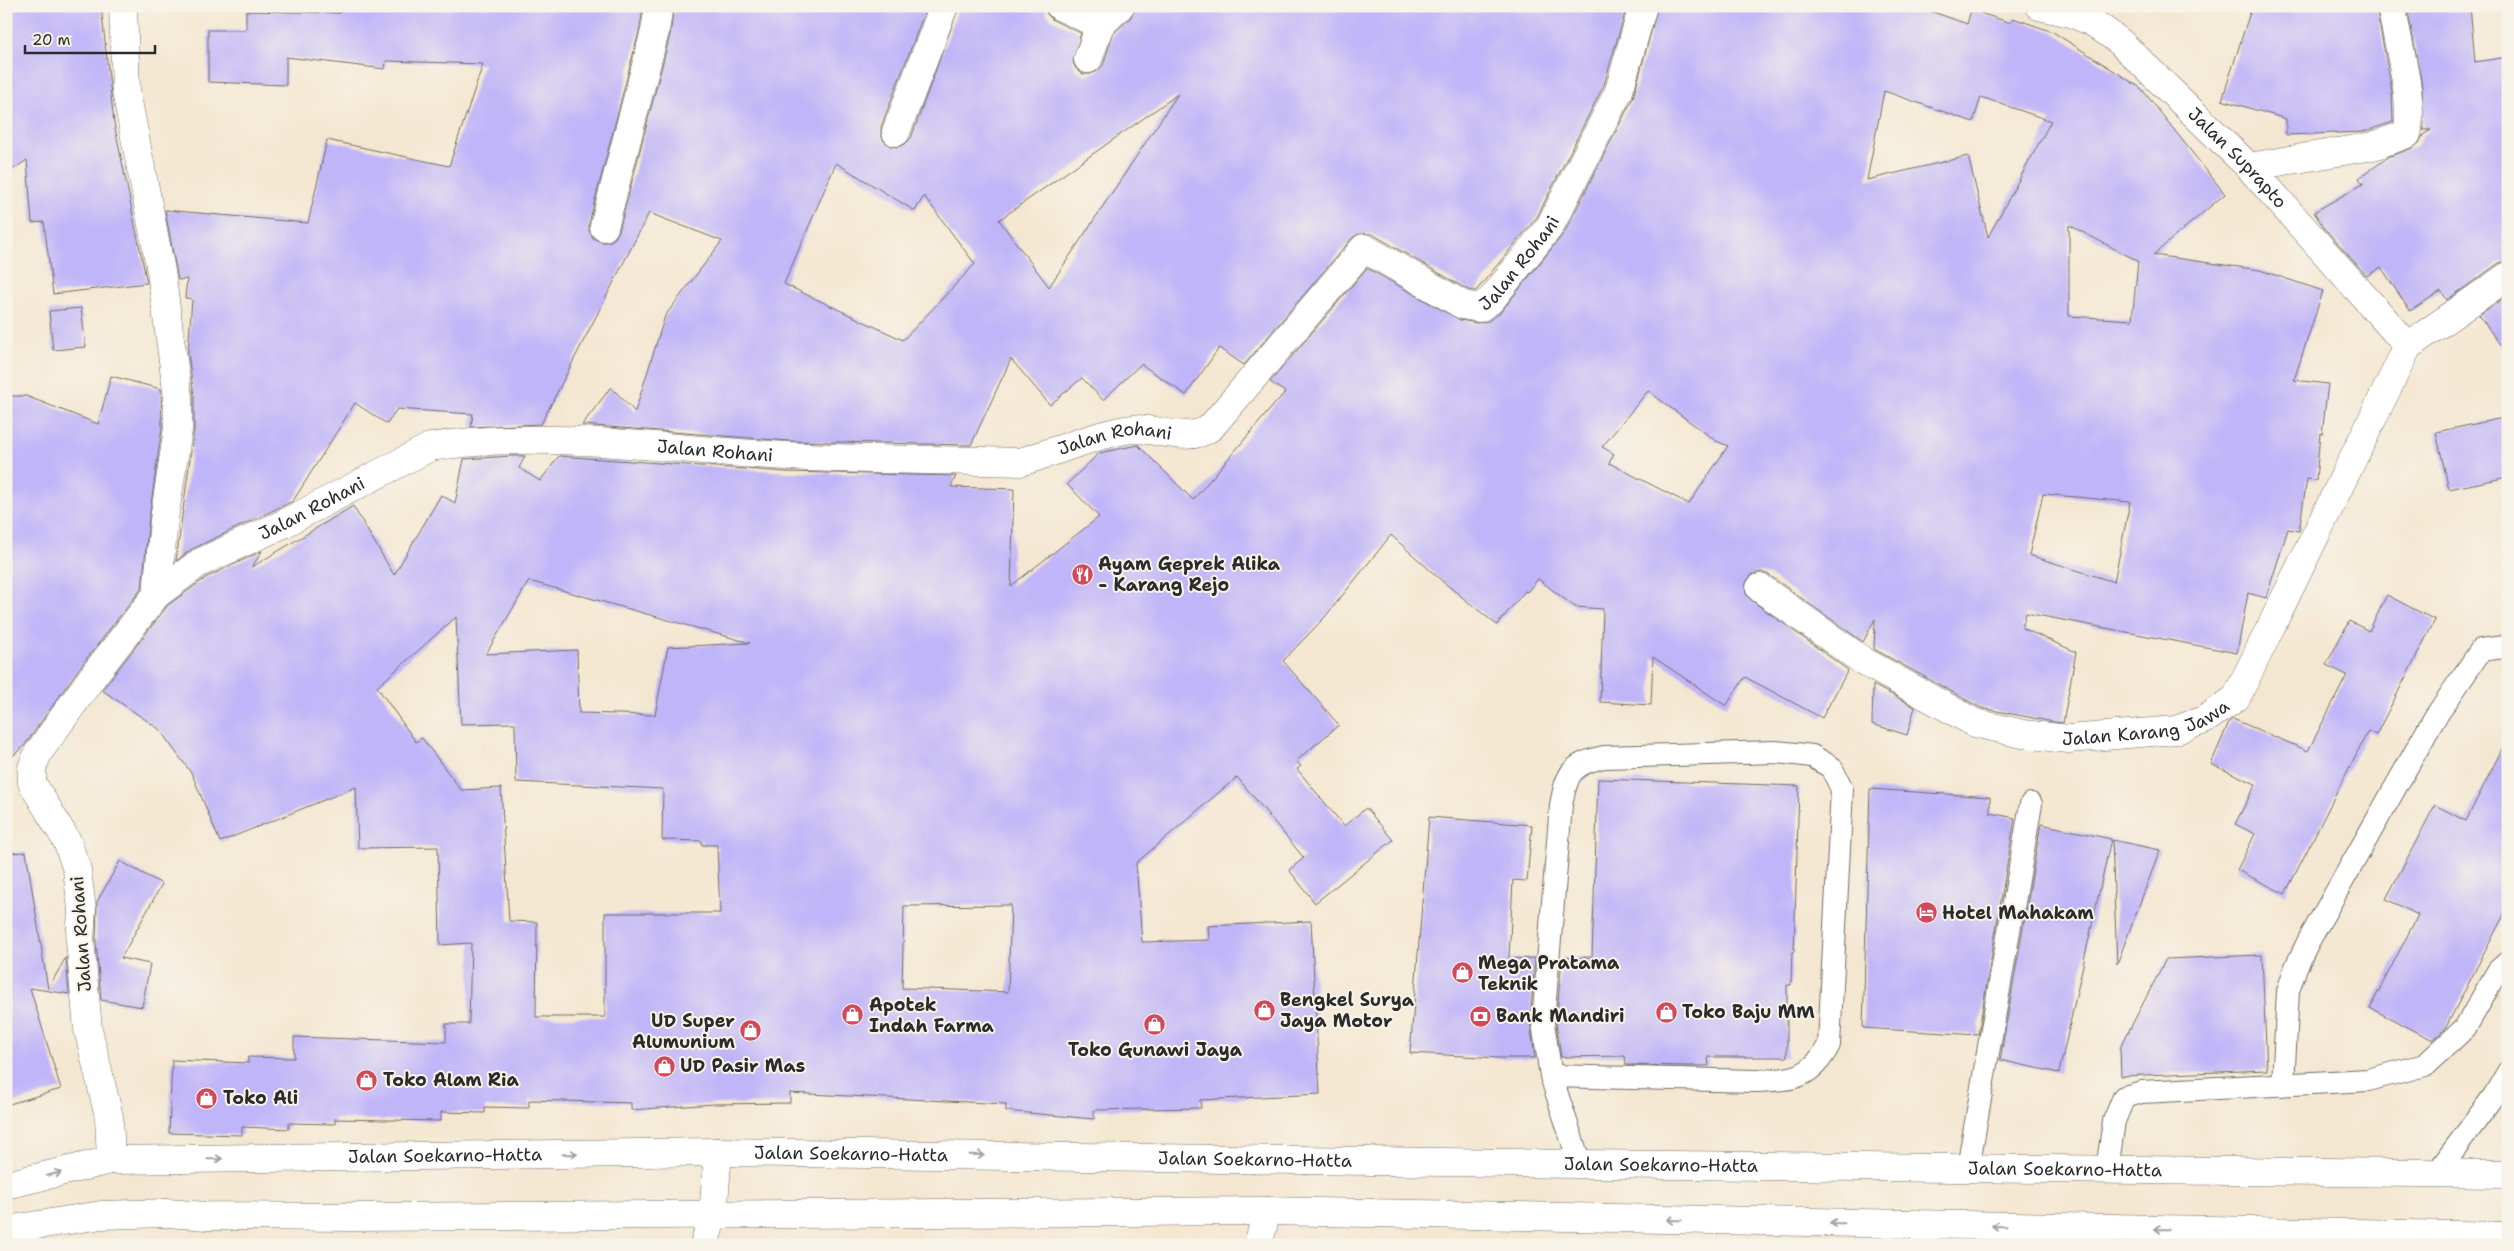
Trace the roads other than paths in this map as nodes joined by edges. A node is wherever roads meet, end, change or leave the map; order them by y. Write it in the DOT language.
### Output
graph roads {
  1 [pos="123,6"];
  2 [pos="659,6"];
  3 [pos="944,6"];
  4 [pos="1060,6"];
  5 [pos="1120,6"];
  6 [pos="1643,6"];
  7 [pos="2039,6"];
  8 [pos="2391,6"];
  9 [pos="1100,25"];
  10 [pos="1088,60"];
  11 [pos="896,132"];
  12 [pos="2249,167"];
  13 [pos="604,227"];
  14 [pos="2508,276"];
  15 [pos="2408,346"];
  16 [pos="1760,588"];
  17 [pos="157,594"];
  18 [pos="2508,649"];
  19 [pos="2032,804"];
  20 [pos="2508,962"];
  21 [pos="2508,1072"];
  22 [pos="1551,1076"];
  23 [pos="2283,1085"];
  24 [pos="718,1152"];
  25 [pos="111,1160"];
  26 [pos="1580,1164"];
  27 [pos="1968,1168"];
  28 [pos="2107,1170"];
  29 [pos="2437,1173"];
  30 [pos="2508,1174"];
  31 [pos="6,1185"];
  32 [pos="1266,1211"];
  33 [pos="713,1215"];
  34 [pos="6,1230"];
  35 [pos="1924,1235"];
  36 [pos="2035,1236"];
  37 [pos="2508,1236"];
  38 [pos="704,1245"];
  39 [pos="1258,1245"];
  1 -- 17 [label="main road"];
  2 -- 13 [label="main road"];
  3 -- 11 [label="main road"];
  4 -- 9 [label="main road"];
  5 -- 9 [label="main road"];
  6 -- 17 [label="main road, Jalan Rohani"];
  7 -- 12 [label="main road, Jalan Suprapto"];
  8 -- 12 [label="main road"];
  9 -- 10 [label="main road"];
  12 -- 15 [label="main road, Jalan Suprapto"];
  14 -- 15 [label="main road"];
  15 -- 16 [label="main road, Jalan Karang Jawa"];
  17 -- 25 [label="main road, Jalan Rohani"];
  18 -- 23 [label="lane"];
  19 -- 27 [label="lane"];
  20 -- 23 [label="lane"];
  21 -- 29 [label="lane"];
  22 -- 22 [label="lane"];
  22 -- 26 [label="lane"];
  23 -- 28 [label="lane"];
  25 -- 24 [label="main road, Jalan Soekarno-Hatta, one-way"];
  24 -- 26 [label="main road, Jalan Soekarno-Hatta, one-way"];
  24 -- 33 [label="main road"];
  31 -- 25 [label="main road, Jalan Soekarno-Hatta, one-way"];
  26 -- 27 [label="main road, Jalan Soekarno-Hatta"];
  27 -- 28 [label="main road, Jalan Soekarno-Hatta"];
  28 -- 29 [label="main road, Jalan Soekarno-Hatta"];
  29 -- 30 [label="main road, Jalan Soekarno-Hatta"];
  32 -- 33 [label="main road"];
  35 -- 32 [label="main road, one-way"];
  32 -- 39 [label="main road"];
  33 -- 34 [label="main road"];
  33 -- 38 [label="main road"];
  36 -- 35 [label="main road, one-way"];
  37 -- 36 [label="main road, one-way"];
}
